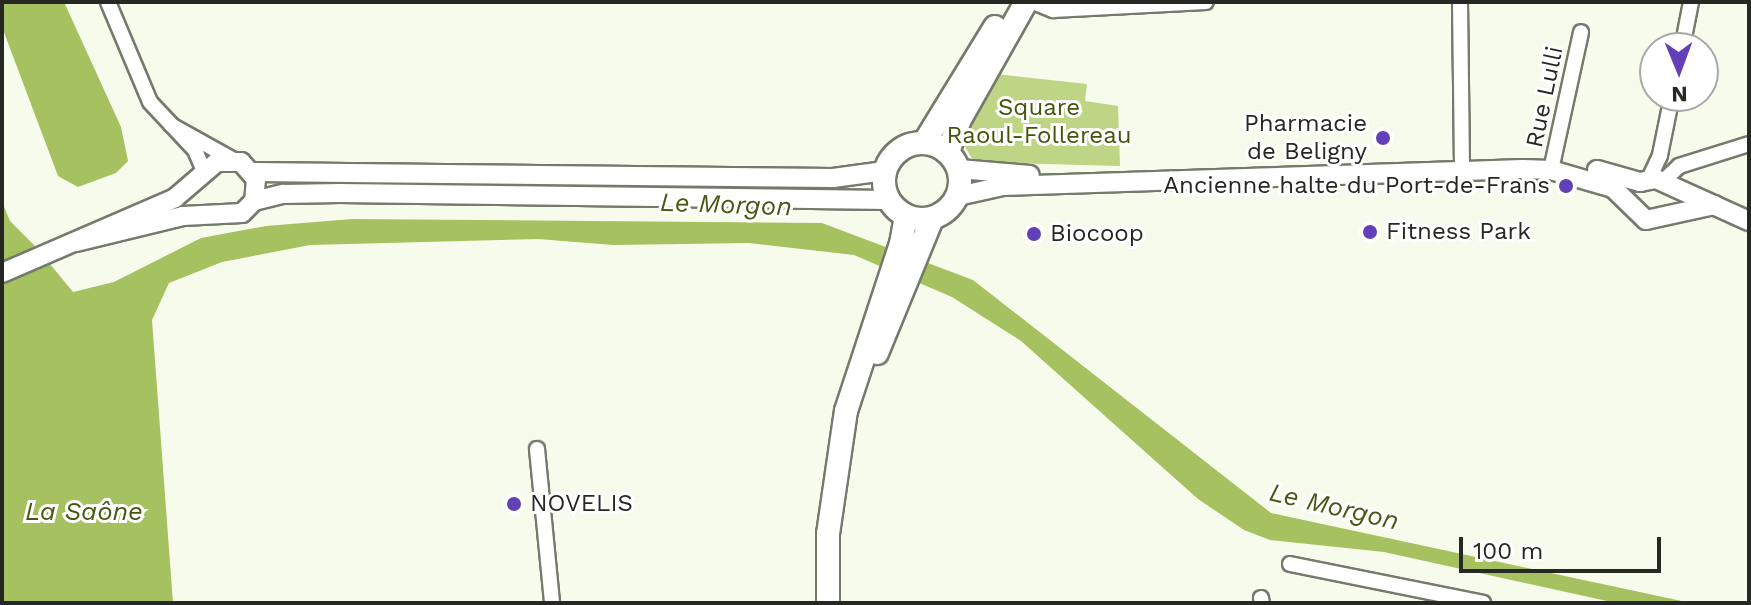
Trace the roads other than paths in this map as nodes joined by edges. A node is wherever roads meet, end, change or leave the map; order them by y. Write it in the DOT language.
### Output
graph roads {
  1 [pos="108,2"];
  2 [pos="1011,2"];
  3 [pos="1026,2"];
  4 [pos="1033,2"];
  5 [pos="1206,2"];
  6 [pos="1460,2"];
  7 [pos="1691,2"];
  8 [pos="1581,32"];
  9 [pos="1685,32"];
  10 [pos="1669,112"];
  11 [pos="166,123"];
  12 [pos="924,143"];
  13 [pos="1749,144"];
  14 [pos="234,160"];
  15 [pos="953,160"];
  16 [pos="1462,170"];
  17 [pos="1551,170"];
  18 [pos="885,171"];
  19 [pos="253,172"];
  20 [pos="204,176"];
  21 [pos="1124,182"];
  22 [pos="1655,183"];
  23 [pos="958,196"];
  24 [pos="888,200"];
  25 [pos="254,201"];
  26 [pos="1631,203"];
  27 [pos="1714,205"];
  28 [pos="217,213"];
  29 [pos="1668,213"];
  30 [pos="906,216"];
  31 [pos="932,219"];
  32 [pos="1749,221"];
  33 [pos="76,242"];
  34 [pos="911,246"];
  35 [pos="2,273"];
  36 [pos="537,449"];
  37 [pos="1290,564"];
  38 [pos="552,603"];
  39 [pos="828,603"];
  40 [pos="1483,603"];
  1 -- 11 [label="street"];
  2 -- 12 [label="main road"];
  3 -- 15 [label="main road"];
  4 -- 5 [label="street"];
  6 -- 16 [label="street"];
  7 -- 9 [label="street"];
  8 -- 17 [label="street, Rue Lulli"];
  10 -- 22 [label="street"];
  11 -- 14 [label="street"];
  11 -- 20 [label="street"];
  12 -- 15 [label="main road"];
  12 -- 18 [label="main road"];
  13 -- 22 [label="street"];
  14 -- 19 [label="main road"];
  14 -- 20 [label="main road"];
  15 -- 21 [label="main road"];
  15 -- 23 [label="main road"];
  16 -- 17 [label="main road"];
  16 -- 21 [label="main road"];
  17 -- 22 [label="main road"];
  17 -- 26 [label="main road"];
  18 -- 19 [label="main road"];
  18 -- 24 [label="main road"];
  19 -- 25 [label="main road"];
  20 -- 28 [label="main road"];
  20 -- 33 [label="main road"];
  21 -- 23 [label="main road"];
  22 -- 26 [label="main road"];
  22 -- 27 [label="main road"];
  22 -- 29 [label="main road"];
  23 -- 31 [label="main road"];
  24 -- 25 [label="main road"];
  24 -- 30 [label="main road"];
  25 -- 28 [label="main road"];
  26 -- 29 [label="main road"];
  27 -- 29 [label="main road"];
  27 -- 32 [label="main road"];
  28 -- 33 [label="main road"];
  30 -- 31 [label="main road"];
  30 -- 34 [label="main road"];
  31 -- 34 [label="main road"];
  33 -- 35 [label="main road"];
  34 -- 39 [label="main road"];
  36 -- 38 [label="street"];
  37 -- 40 [label="street"];
}
